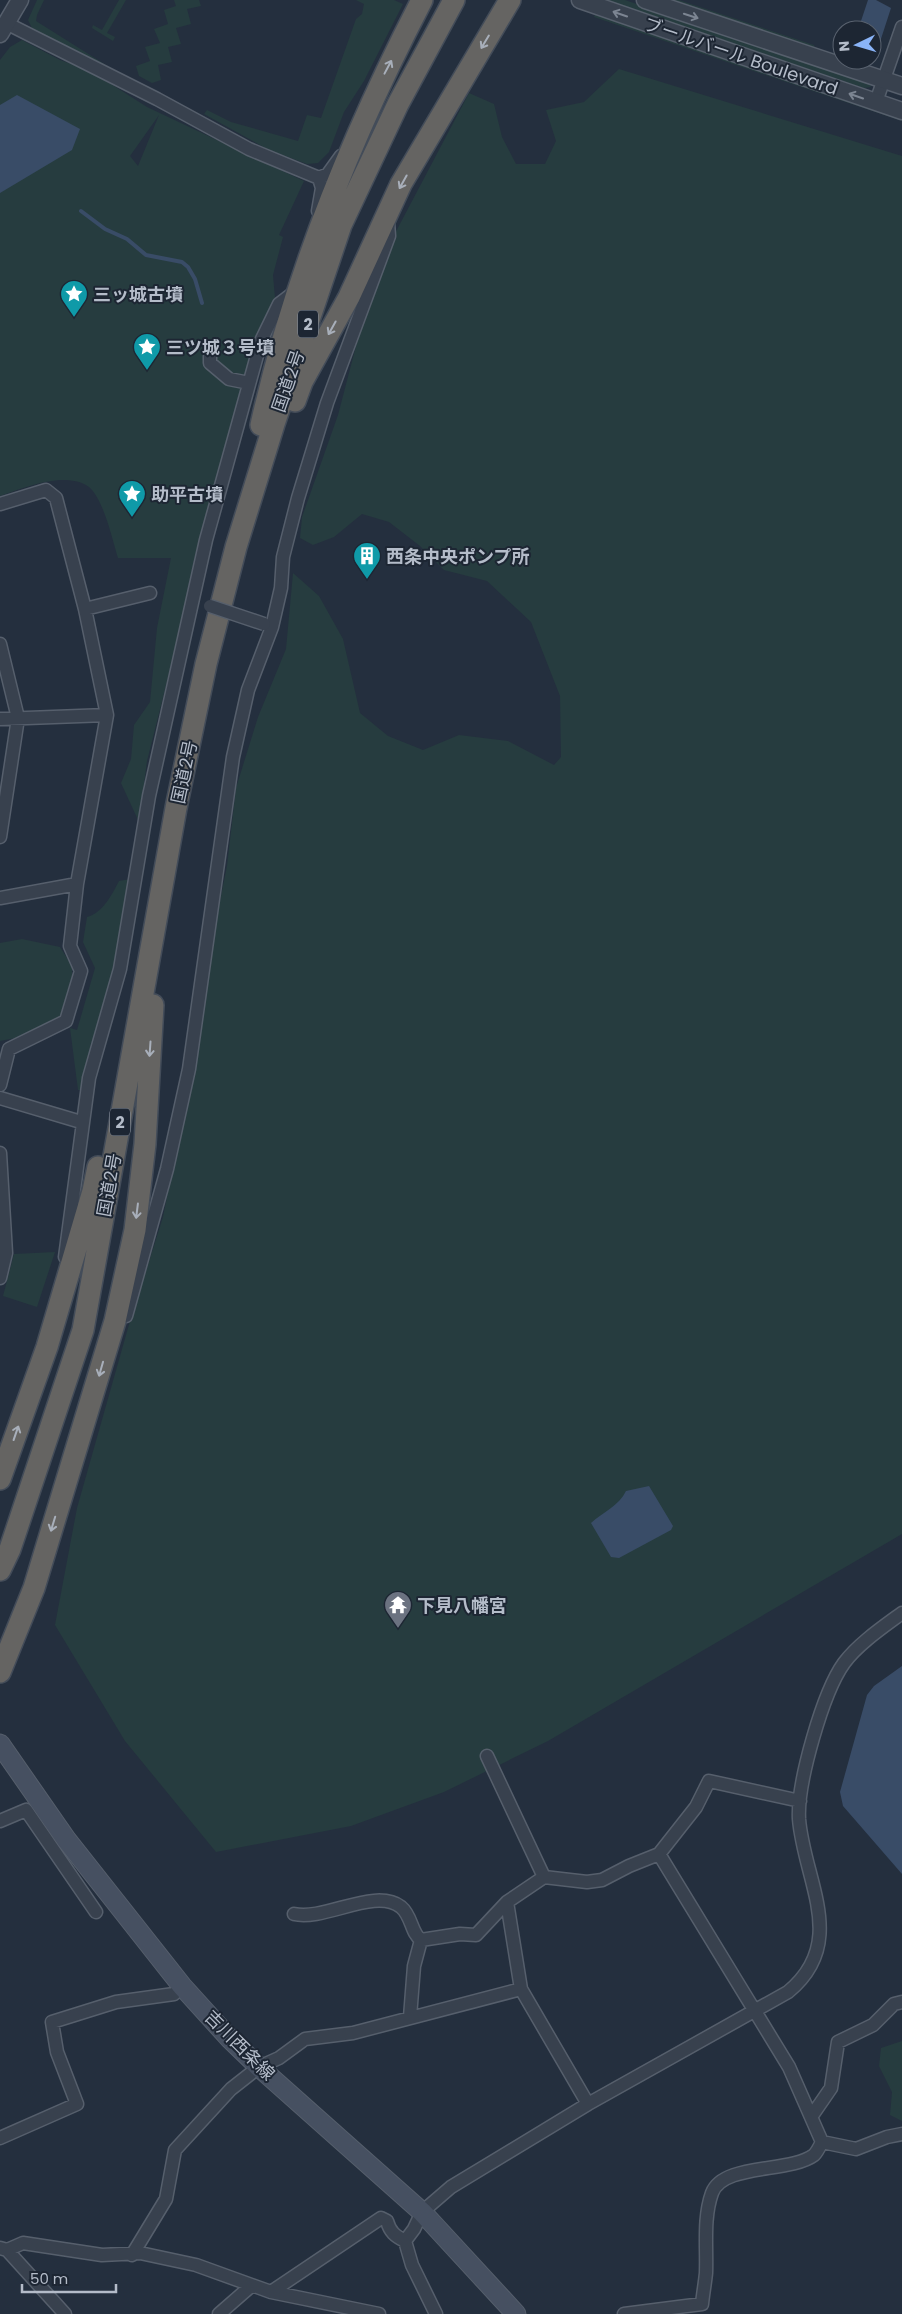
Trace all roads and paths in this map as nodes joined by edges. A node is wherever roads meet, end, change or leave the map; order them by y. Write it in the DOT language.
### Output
graph roads {
  1 [pos="20,0"];
  2 [pos="422,0"];
  3 [pos="454,0"];
  4 [pos="510,0"];
  5 [pos="580,0"];
  6 [pos="645,0"];
  7 [pos="902,27"];
  8 [pos="3,28"];
  9 [pos="884,80"];
  10 [pos="902,86"];
  11 [pos="373,99"];
  12 [pos="876,102"];
  13 [pos="902,111"];
  14 [pos="319,178"];
  15 [pos="388,212"];
  16 [pos="300,283"];
  17 [pos="210,356"];
  18 [pos="249,383"];
  19 [pos="0,504"];
  20 [pos="150,593"];
  21 [pos="192,602"];
  22 [pos="85,608"];
  23 [pos="268,625"];
  24 [pos="0,644"];
  25 [pos="206,664"];
  26 [pos="107,715"];
  27 [pos="18,718"];
  28 [pos="0,719"];
  29 [pos="0,837"];
  30 [pos="163,878"];
  31 [pos="77,884"];
  32 [pos="0,898"];
  33 [pos="0,1085"];
  34 [pos="0,1098"];
  35 [pos="81,1122"];
  36 [pos="0,1153"];
  37 [pos="2,1229"];
  38 [pos="0,1278"];
  39 [pos="115,1321"];
  40 [pos="46,1347"];
  41 [pos="0,1479"];
  42 [pos="0,1570"];
  43 [pos="902,1613"];
  44 [pos="0,1672"];
  45 [pos="0,1744"];
  46 [pos="487,1756"];
  47 [pos="800,1801"];
  48 [pos="0,1821"];
  49 [pos="59,1843"];
  50 [pos="659,1854"];
  51 [pos="544,1877"];
  52 [pos="507,1902"];
  53 [pos="96,1912"];
  54 [pos="294,1914"];
  55 [pos="421,1940"];
  56 [pos="182,1986"];
  57 [pos="521,1989"];
  58 [pos="902,2002"];
  59 [pos="755,2012"];
  60 [pos="410,2017"];
  61 [pos="259,2067"];
  62 [pos="588,2104"];
  63 [pos="812,2117"];
  64 [pos="902,2134"];
  65 [pos="0,2138"];
  66 [pos="822,2142"];
  67 [pos="422,2212"];
  68 [pos="405,2241"];
  69 [pos="4,2249"];
  70 [pos="132,2255"];
  71 [pos="251,2286"];
  72 [pos="271,2292"];
  73 [pos="65,2314"];
  74 [pos="219,2314"];
  75 [pos="379,2314"];
  76 [pos="436,2314"];
  77 [pos="516,2314"];
  78 [pos="624,2314"];
  1 -- 8 [label="street"];
  11 -- 2 [label="highway, one-way"];
  3 -- 25 [label="highway, 国道2号 / 2"];
  4 -- 15 [label="highway, one-way"];
  12 -- 5 [label="street, ブールバール Boulevard, one-way"];
  6 -- 9 [label="street, one-way"];
  7 -- 9 [label="street"];
  8 -- 14 [label="street"];
  9 -- 10 [label="street"];
  9 -- 12 [label="street"];
  11 -- 14 [label="street"];
  11 -- 16 [label="highway"];
  12 -- 13 [label="street, ブールバール Boulevard"];
  14 -- 16 [label="street"];
  15 -- 23 [label="street"];
  15 -- 25 [label="highway, one-way"];
  16 -- 18 [label="street"];
  16 -- 25 [label="highway"];
  17 -- 18 [label="street"];
  18 -- 21 [label="street"];
  19 -- 22 [label="street"];
  20 -- 22 [label="street"];
  21 -- 23 [label="street, bridge"];
  21 -- 35 [label="street"];
  22 -- 26 [label="street"];
  23 -- 39 [label="street"];
  24 -- 27 [label="street"];
  25 -- 30 [label="highway, 国道2号 / 2"];
  26 -- 27 [label="street"];
  26 -- 31 [label="street"];
  27 -- 28 [label="street"];
  27 -- 29 [label="street"];
  30 -- 39 [label="highway, one-way"];
  30 -- 40 [label="highway"];
  30 -- 42 [label="highway, 国道2号 / 2"];
  31 -- 32 [label="street"];
  31 -- 33 [label="street"];
  34 -- 35 [label="street"];
  35 -- 40 [label="street"];
  36 -- 37 [label="street"];
  37 -- 38 [label="street"];
  39 -- 44 [label="highway, one-way"];
  41 -- 40 [label="highway, one-way"];
  43 -- 47 [label="street"];
  45 -- 49 [label="main road, 吉川西条線"];
  46 -- 51 [label="street"];
  47 -- 50 [label="street"];
  47 -- 59 [label="street"];
  48 -- 49 [label="street"];
  49 -- 53 [label="street"];
  49 -- 56 [label="main road, 吉川西条線"];
  50 -- 51 [label="street"];
  50 -- 59 [label="street"];
  51 -- 52 [label="street"];
  52 -- 55 [label="street"];
  52 -- 57 [label="street"];
  54 -- 55 [label="street"];
  55 -- 60 [label="street"];
  56 -- 61 [label="main road, 吉川西条線"];
  56 -- 65 [label="street"];
  57 -- 60 [label="street"];
  57 -- 62 [label="street"];
  58 -- 63 [label="street"];
  59 -- 62 [label="street"];
  59 -- 63 [label="street"];
  60 -- 61 [label="street"];
  61 -- 67 [label="main road, 吉川西条線"];
  61 -- 70 [label="street"];
  62 -- 67 [label="street"];
  63 -- 66 [label="street"];
  64 -- 66 [label="street"];
  66 -- 78 [label="street"];
  67 -- 68 [label="street"];
  67 -- 77 [label="main road, 吉川西条線"];
  68 -- 72 [label="street"];
  68 -- 76 [label="street"];
  69 -- 70 [label="street"];
  69 -- 73 [label="street"];
  70 -- 71 [label="street"];
  71 -- 72 [label="street"];
  71 -- 74 [label="street"];
  72 -- 75 [label="street"];
}
